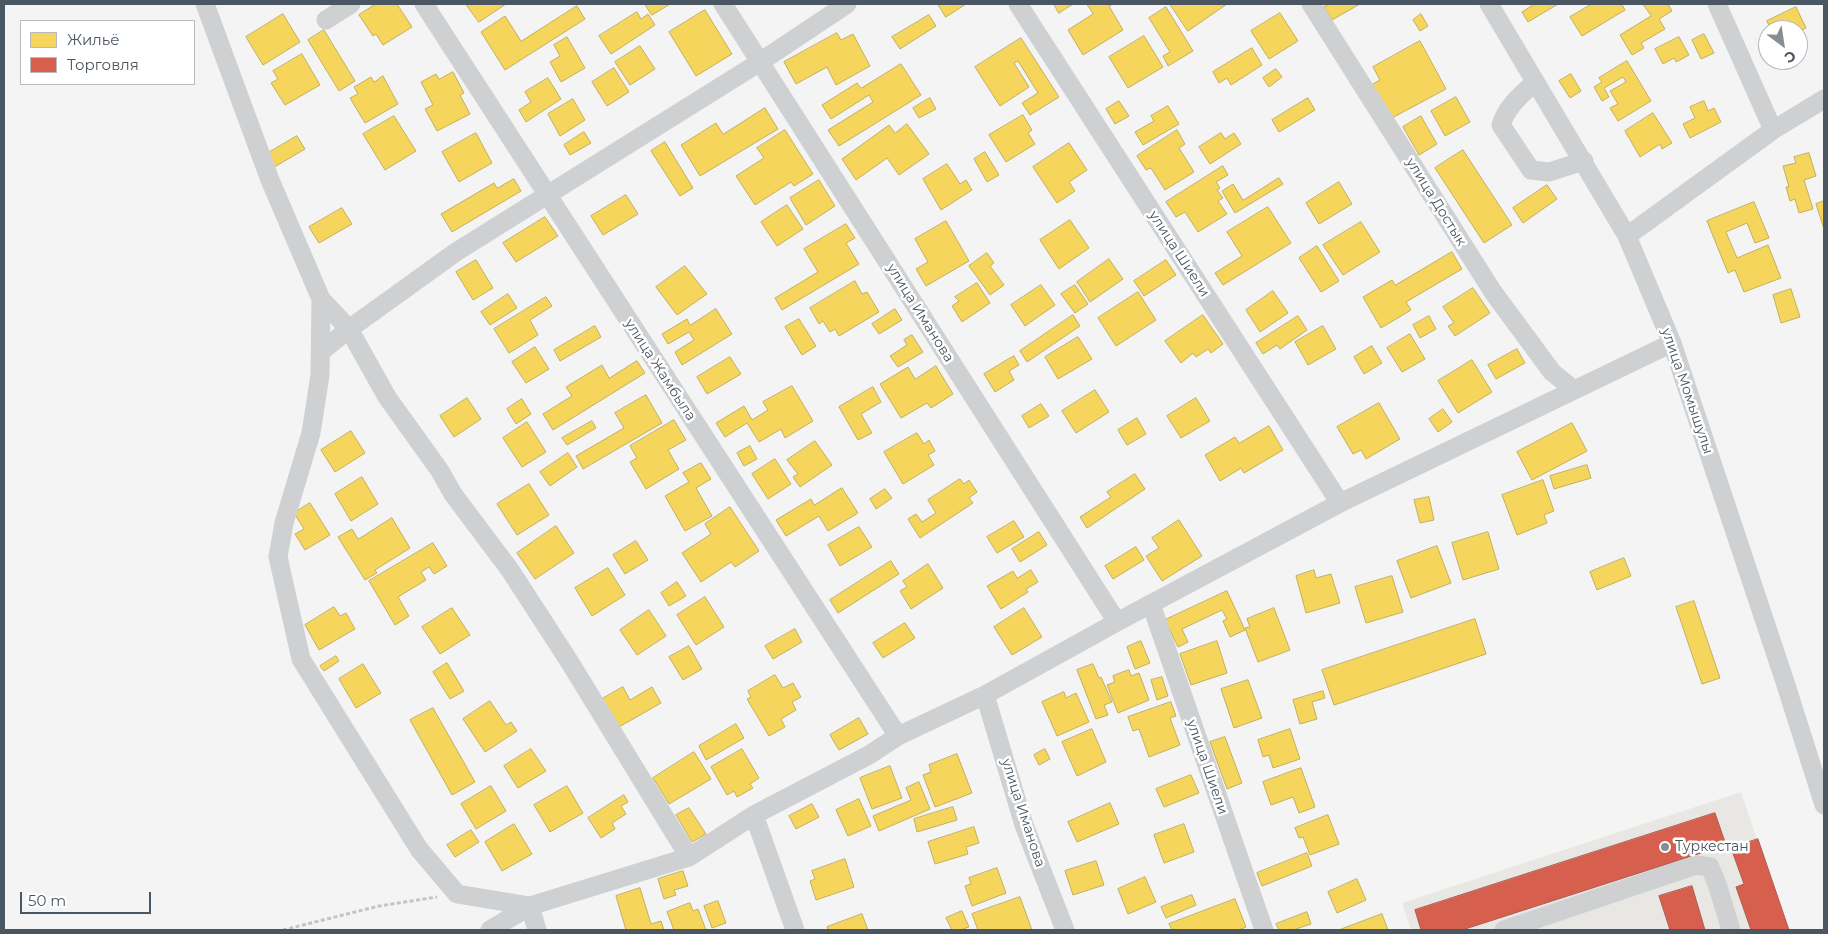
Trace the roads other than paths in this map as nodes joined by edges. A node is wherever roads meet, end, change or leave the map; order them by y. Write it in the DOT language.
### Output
graph roads {
  1 [pos="205,4"];
  2 [pos="351,4"];
  3 [pos="424,4"];
  4 [pos="723,4"];
  5 [pos="846,4"];
  6 [pos="1018,4"];
  7 [pos="1311,4"];
  8 [pos="1490,4"];
  9 [pos="1717,4"];
  10 [pos="326,20"];
  11 [pos="760,62"];
  12 [pos="1535,82"];
  13 [pos="1824,99"];
  14 [pos="1773,130"];
  15 [pos="1584,161"];
  16 [pos="547,196"];
  17 [pos="1627,236"];
  18 [pos="321,299"];
  19 [pos="349,329"];
  20 [pos="1672,343"];
  21 [pos="322,351"];
  22 [pos="1574,390"];
  23 [pos="1340,503"];
  24 [pos="1151,604"];
  25 [pos="1117,622"];
  26 [pos="985,695"];
  27 [pos="898,736"];
  28 [pos="1824,805"];
  29 [pos="754,815"];
  30 [pos="689,857"];
  31 [pos="530,906"];
  32 [pos="490,930"];
  33 [pos="537,930"];
  34 [pos="795,930"];
  35 [pos="1065,930"];
  36 [pos="1264,930"];
  37 [pos="1504,930"];
  38 [pos="1731,930"];
  1 -- 18 [label="street"];
  2 -- 10 [label="street"];
  3 -- 16 [label="street, улица Жамбыла"];
  4 -- 11 [label="street, улица Иманова"];
  5 -- 11 [label="street"];
  6 -- 23 [label="street, улица Шиели"];
  7 -- 22 [label="street, улица Достык"];
  8 -- 12 [label="street, улица Момышулы"];
  9 -- 14 [label="street"];
  11 -- 16 [label="street"];
  11 -- 25 [label="street, улица Иманова"];
  12 -- 15 [label="street, улица Момышулы"];
  12 -- 15 [label="street"];
  13 -- 14 [label="street"];
  14 -- 17 [label="street"];
  15 -- 17 [label="street, улица Момышулы"];
  16 -- 19 [label="street"];
  16 -- 27 [label="street, улица Жамбыла"];
  17 -- 20 [label="street, улица Момышулы"];
  18 -- 19 [label="street"];
  18 -- 21 [label="street"];
  19 -- 21 [label="street"];
  19 -- 30 [label="street"];
  20 -- 22 [label="street"];
  20 -- 28 [label="street, улица Момышулы"];
  21 -- 31 [label="street"];
  22 -- 23 [label="street"];
  23 -- 24 [label="street"];
  24 -- 25 [label="street"];
  24 -- 36 [label="street, улица Шиели"];
  25 -- 26 [label="street"];
  26 -- 27 [label="street"];
  26 -- 35 [label="street, улица Иманова"];
  27 -- 29 [label="street"];
  29 -- 30 [label="street"];
  29 -- 34 [label="street"];
  30 -- 31 [label="street"];
  31 -- 32 [label="street"];
  31 -- 33 [label="street"];
  37 -- 38 [label="street"];
}
